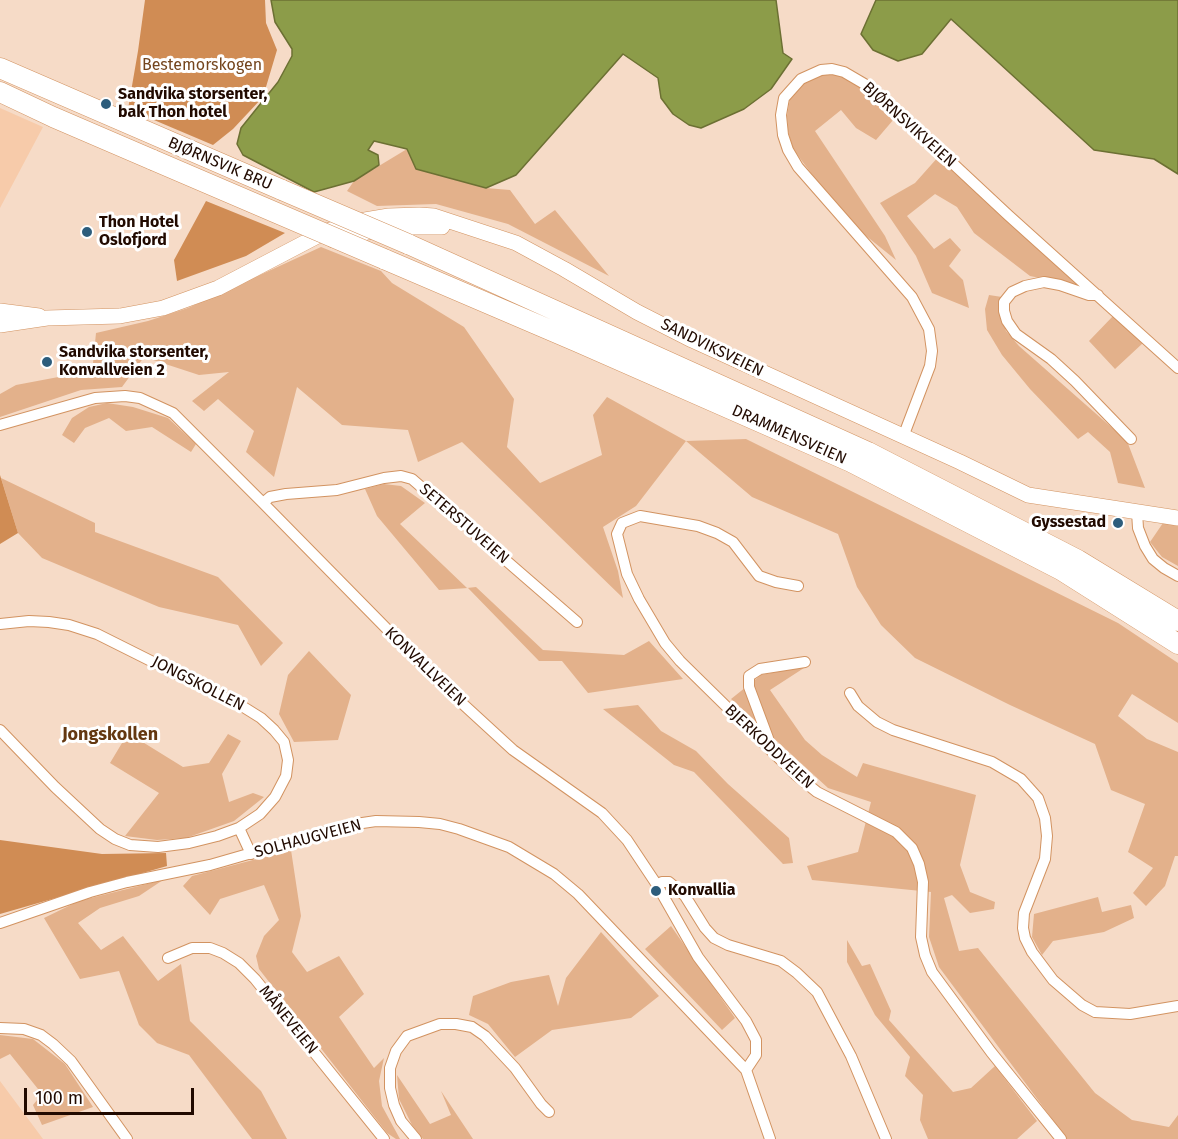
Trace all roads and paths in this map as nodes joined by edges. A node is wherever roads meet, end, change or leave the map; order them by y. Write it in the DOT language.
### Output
graph roads {
  1 [pos="0,57"];
  2 [pos="0,68"];
  3 [pos="20,77"];
  4 [pos="5,99"];
  5 [pos="408,244"];
  6 [pos="384,260"];
  7 [pos="1098,295"];
  8 [pos="0,311"];
  9 [pos="47,318"];
  10 [pos="0,325"];
  11 [pos="1178,368"];
  12 [pos="0,425"];
  13 [pos="903,437"];
  14 [pos="1131,439"];
  15 [pos="263,503"];
  16 [pos="1137,512"];
  17 [pos="1178,518"];
  18 [pos="1178,576"];
  19 [pos="798,586"];
  20 [pos="1178,621"];
  21 [pos="577,622"];
  22 [pos="0,624"];
  23 [pos="1178,644"];
  24 [pos="806,662"];
  25 [pos="850,693"];
  26 [pos="0,730"];
  27 [pos="766,745"];
  28 [pos="239,828"];
  29 [pos="251,854"];
  30 [pos="657,885"];
  31 [pos="0,923"];
  32 [pos="168,958"];
  33 [pos="1178,1006"];
  34 [pos="0,1028"];
  35 [pos="746,1070"];
  36 [pos="549,1112"];
  37 [pos="127,1139"];
  38 [pos="384,1139"];
  39 [pos="416,1139"];
  40 [pos="770,1139"];
  41 [pos="886,1139"];
  42 [pos="1061,1139"];
  1 -- 3 [label="highway"];
  2 -- 3 [label="highway, BJØRNSVIK BRU"];
  3 -- 5 [label="highway, BJØRNSVIK BRU, bridge"];
  4 -- 6 [label="highway, BJØRNSVIK BRU, bridge"];
  5 -- 20 [label="highway, DRAMMENSVEIEN"];
  6 -- 23 [label="highway, DRAMMENSVEIEN"];
  7 -- 11 [label="street, BJØRNSVIKVEIEN"];
  7 -- 13 [label="street, BJØRNSVIKVEIEN"];
  7 -- 14 [label="street, BJØRNSVIKVEIEN"];
  8 -- 9 [label="main road, SANDVIKSVEIEN"];
  9 -- 10 [label="main road, SANDVIKSVEIEN"];
  9 -- 13 [label="main road, SANDVIKSVEIEN"];
  12 -- 15 [label="street, KONVALLVEIEN"];
  13 -- 16 [label="main road, SANDVIKSVEIEN"];
  15 -- 21 [label="street, SETERSTUVEIEN"];
  15 -- 30 [label="street, KONVALLVEIEN"];
  16 -- 17 [label="main road, SANDVIKSVEIEN"];
  16 -- 18 [label="street"];
  19 -- 27 [label="street, BJERKODDVEIEN"];
  22 -- 28 [label="street, JONGSKOLLEN"];
  24 -- 27 [label="street"];
  25 -- 33 [label="street"];
  26 -- 28 [label="street, JONGSKOLLEN"];
  27 -- 42 [label="street, BJERKODDVEIEN"];
  28 -- 29 [label="street"];
  29 -- 31 [label="street, SOLHAUGVEIEN"];
  29 -- 35 [label="street, SOLHAUGVEIEN"];
  30 -- 35 [label="street, KONVALLVEIEN"];
  30 -- 41 [label="street"];
  32 -- 38 [label="street, MÅNEVEIEN"];
  34 -- 37 [label="street"];
  35 -- 40 [label="street, SOLHAUGVEIEN"];
  36 -- 39 [label="street"];
}
